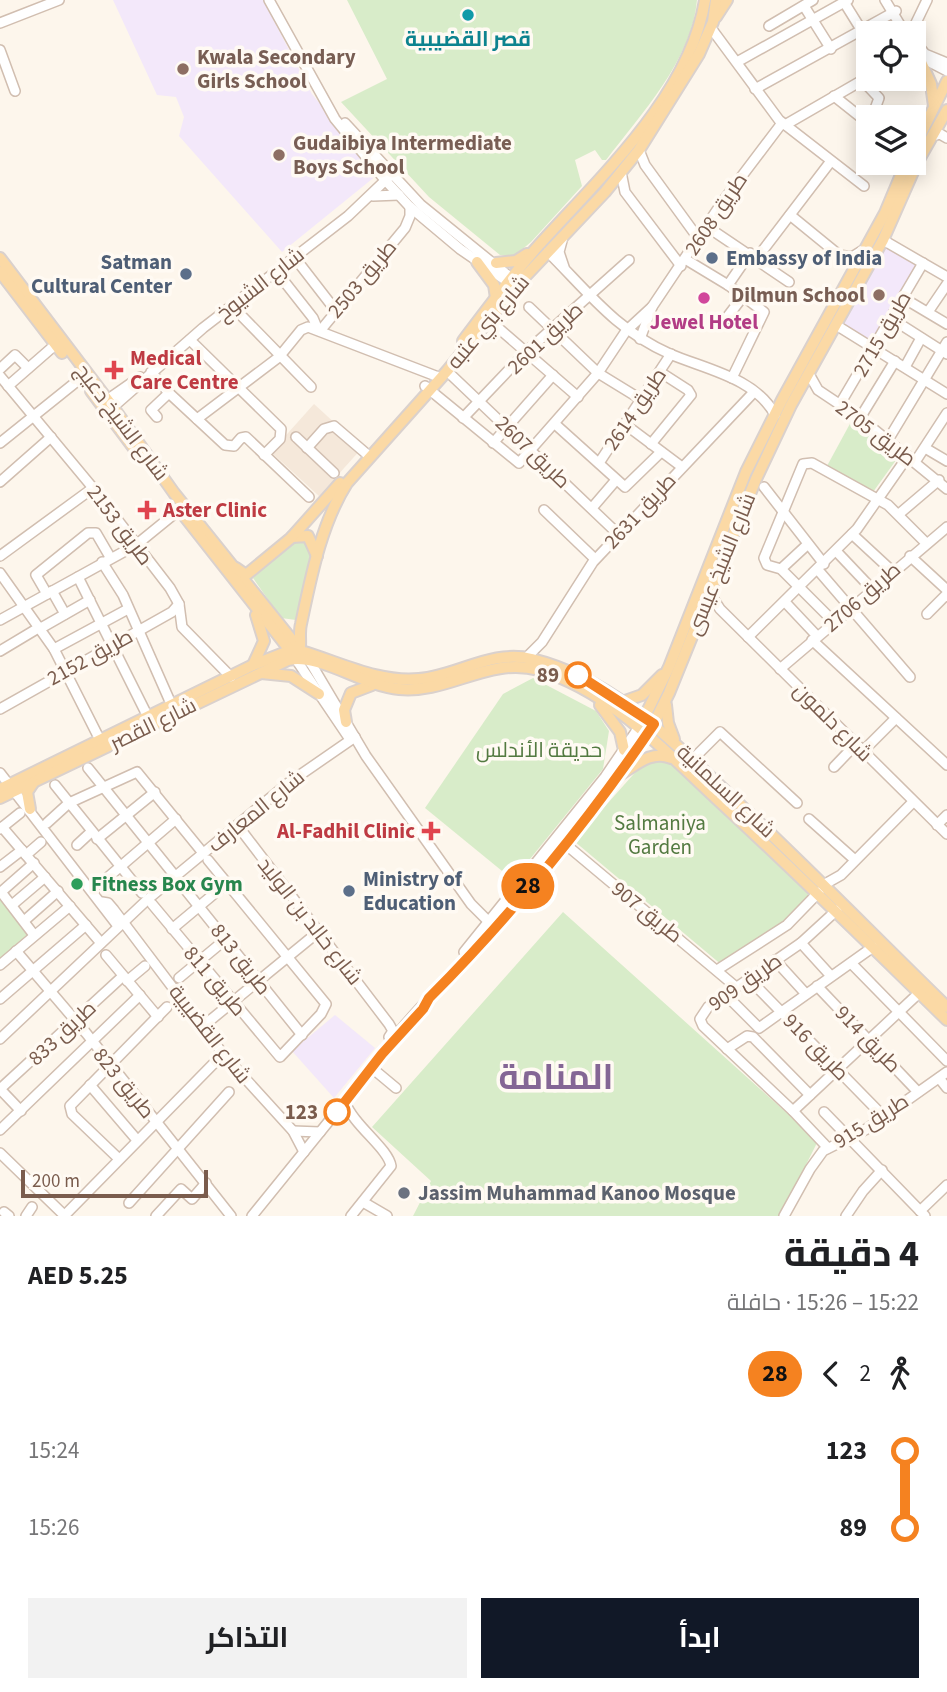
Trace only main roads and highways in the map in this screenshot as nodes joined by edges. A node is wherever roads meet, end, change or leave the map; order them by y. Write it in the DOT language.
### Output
graph roads {
  1 [pos="705,0"];
  2 [pos="716,0"];
  3 [pos="727,0"];
  4 [pos="710,29"];
  5 [pos="926,73"];
  6 [pos="947,81"];
  7 [pos="934,106"];
  8 [pos="947,110"];
  9 [pos="926,123"];
  10 [pos="900,175"];
  11 [pos="602,187"];
  12 [pos="543,249"];
  13 [pos="0,258"];
  14 [pos="477,262"];
  15 [pos="496,263"];
  16 [pos="0,272"];
  17 [pos="515,282"];
  18 [pos="496,298"];
  19 [pos="441,375"];
  20 [pos="107,406"];
  21 [pos="367,454"];
  22 [pos="291,538"];
  23 [pos="317,559"];
  24 [pos="236,568"];
  25 [pos="250,603"];
  26 [pos="295,653"];
  27 [pos="669,667"];
  28 [pos="255,669"];
  29 [pos="372,685"];
  30 [pos="669,693"];
  31 [pos="319,694"];
  32 [pos="594,697"];
  33 [pos="622,702"];
  34 [pos="341,721"];
  35 [pos="646,726"];
  36 [pos="679,748"];
  37 [pos="624,750"];
  38 [pos="673,758"];
  39 [pos="621,774"];
  40 [pos="36,781"];
  41 [pos="6,790"];
  42 [pos="25,811"];
  43 [pos="822,888"];
  44 [pos="947,1007"];
  45 [pos="947,1020"];
  1 -- 11 [label="main road, شارع بني عتبه"];
  2 -- 4 [label="main road, شارع بني عتبه"];
  3 -- 4 [label="main road"];
  4 -- 11 [label="main road, شارع بني عتبه"];
  5 -- 7 [label="main road"];
  6 -- 7 [label="main road"];
  7 -- 9 [label="main road"];
  8 -- 30 [label="main road, شارع الشيخ عيسى"];
  10 -- 27 [label="main road, شارع الشيخ عيسى"];
  11 -- 12 [label="main road, شارع بني عتبه"];
  11 -- 12 [label="main road, شارع بني عتبه"];
  12 -- 15 [label="main road"];
  12 -- 17 [label="main road, شارع بني عتبه"];
  13 -- 20 [label="main road, شارع الشيخ دعيج"];
  14 -- 18 [label="main road"];
  16 -- 20 [label="main road, شارع الشيخ دعيج"];
  17 -- 18 [label="main road, شارع بني عتبه"];
  17 -- 19 [label="main road, شارع بني عتبه"];
  18 -- 19 [label="main road, شارع بني عتبه"];
  19 -- 21 [label="main road, شارع بني عتبه"];
  20 -- 24 [label="main road, شارع الشيخ دعيج"];
  20 -- 25 [label="main road, شارع الشيخ دعيج"];
  21 -- 22 [label="main road, شارع بني عتبه"];
  21 -- 23 [label="main road, شارع بني عتبه"];
  22 -- 23 [label="main road"];
  22 -- 24 [label="main road, شارع بني عتبه"];
  23 -- 26 [label="main road, شارع بني عتبه"];
  24 -- 26 [label="main road, شارع الشيخ دعيج"];
  25 -- 26 [label="main road, شارع الشيخ دعيج"];
  25 -- 28 [label="main road"];
  26 -- 28 [label="main road, شارع القصر"];
  26 -- 29 [label="main road, شارع السلمانية"];
  26 -- 33 [label="main road, شارع السلمانية"];
  27 -- 33 [label="main road"];
  27 -- 35 [label="main road, شارع الشيخ عيسى"];
  28 -- 31 [label="main road"];
  28 -- 40 [label="main road, شارع القصر"];
  28 -- 41 [label="main road, شارع القصر"];
  29 -- 32 [label="main road, شارع السلمانية"];
  29 -- 34 [label="main road"];
  30 -- 35 [label="main road, شارع الشيخ عيسى"];
  30 -- 36 [label="main road"];
  32 -- 35 [label="main road, شارع السلمانية"];
  32 -- 37 [label="main road"];
  33 -- 35 [label="main road, شارع السلمانية"];
  35 -- 36 [label="main road, شارع السلمانية"];
  35 -- 38 [label="main road, شارع السلمانية"];
  36 -- 43 [label="main road, شارع السلمانية"];
  38 -- 39 [label="main road"];
  38 -- 43 [label="main road, شارع السلمانية"];
  40 -- 41 [label="main road, شارع القصر"];
  40 -- 42 [label="main road"];
  43 -- 44 [label="main road, شارع السلمانية"];
  43 -- 45 [label="main road, شارع السلمانية"];
}
